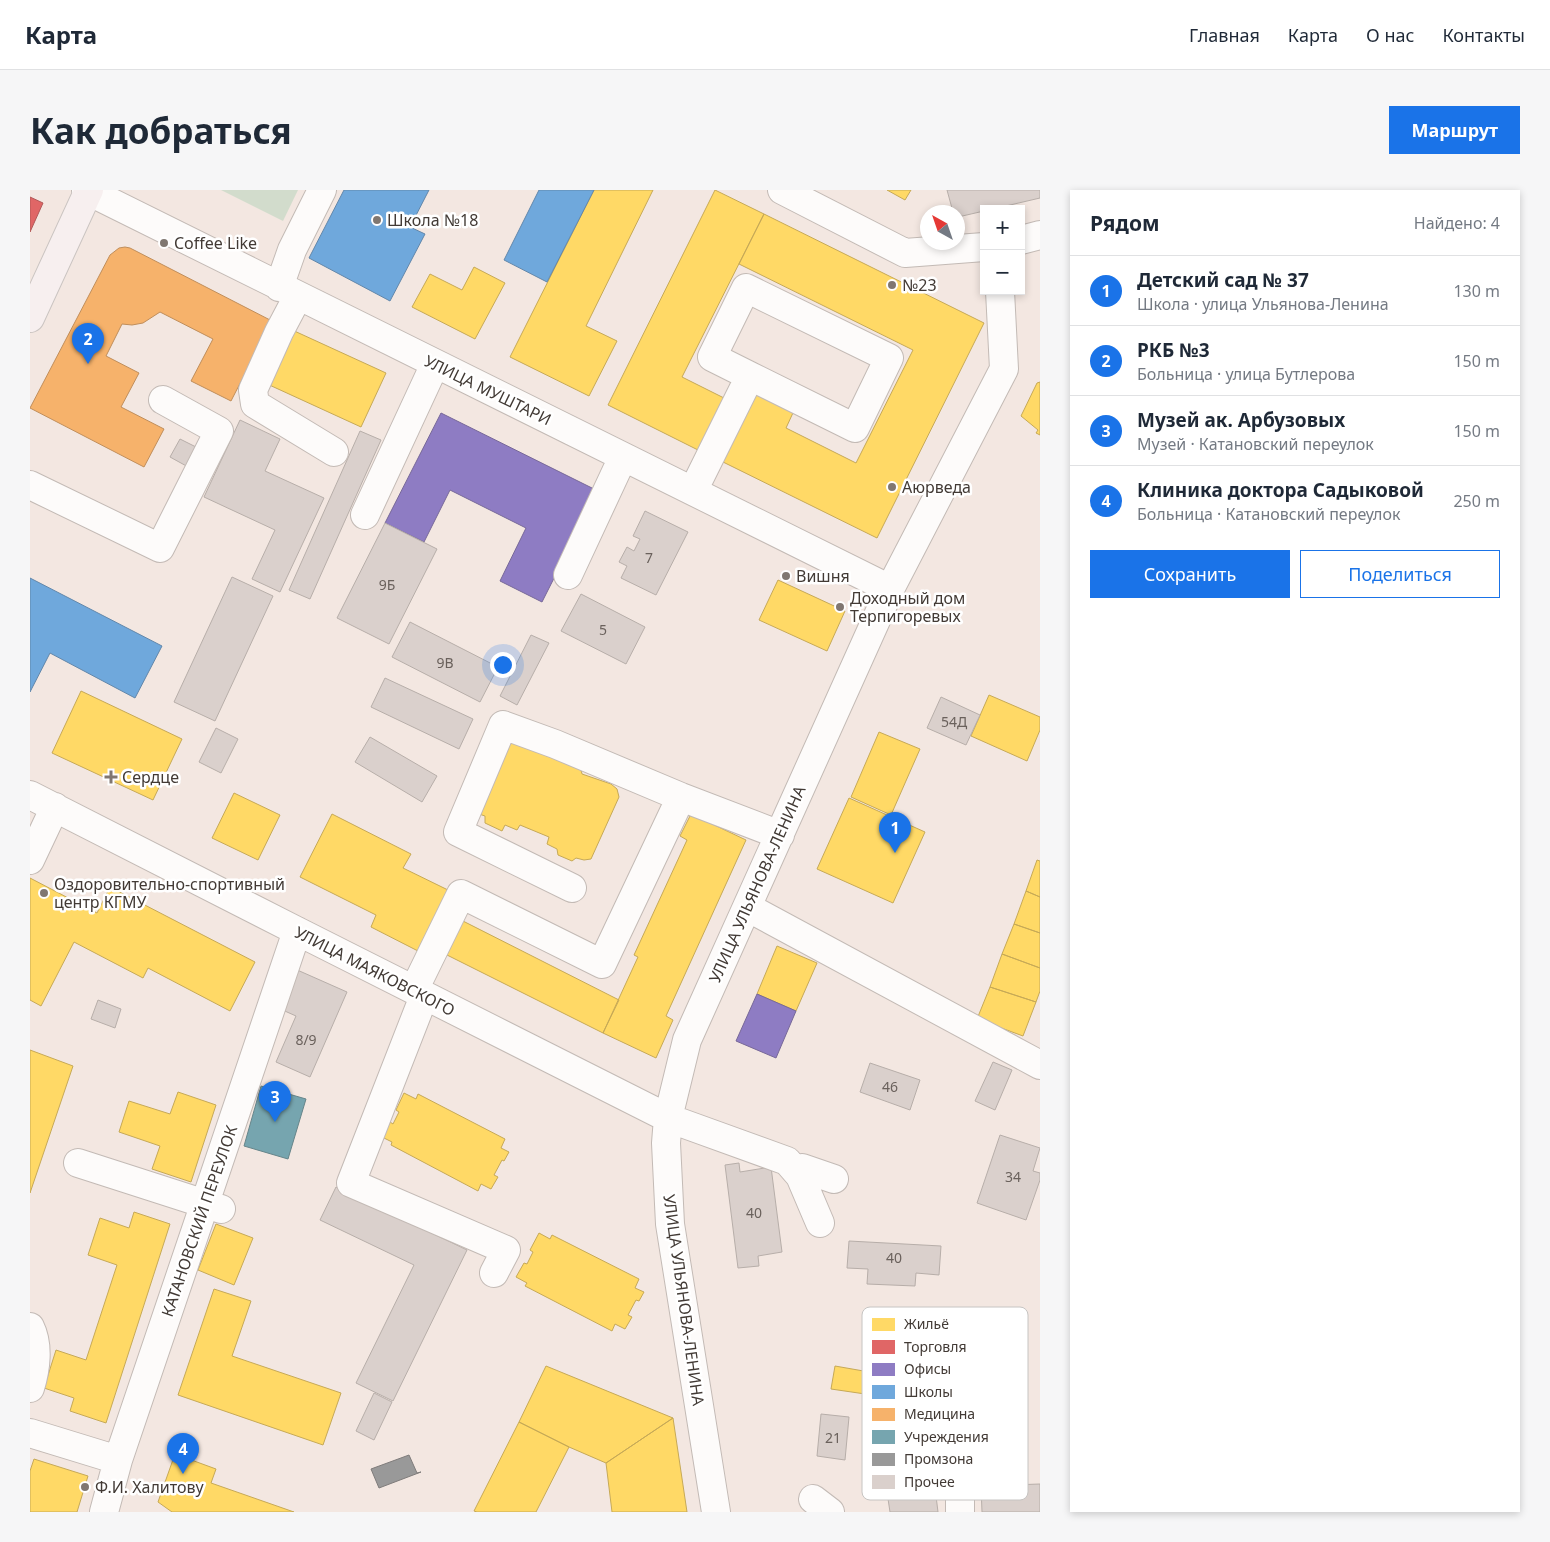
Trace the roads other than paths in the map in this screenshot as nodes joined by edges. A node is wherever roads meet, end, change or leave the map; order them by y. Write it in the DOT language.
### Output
graph roads {
  1 [pos="87,190"];
  2 [pos="322,190"];
  3 [pos="782,190"];
  4 [pos="1040,235"];
  5 [pos="1025,239"];
  6 [pos="980,246"];
  7 [pos="289,291"];
  8 [pos="1000,295"];
  9 [pos="30,318"];
  10 [pos="435,364"];
  11 [pos="750,376"];
  12 [pos="164,400"];
  13 [pos="334,452"];
  14 [pos="623,457"];
  15 [pos="30,485"];
  16 [pos="693,491"];
  17 [pos="365,515"];
  18 [pos="568,574"];
  19 [pos="890,589"];
  20 [pos="30,794"];
  21 [pos="681,797"];
  22 [pos="55,807"];
  23 [pos="780,835"];
  24 [pos="30,860"];
  25 [pos="572,888"];
  26 [pos="747,907"];
  27 [pos="297,931"];
  28 [pos="419,993"];
  29 [pos="1040,1065"];
  30 [pos="668,1118"];
  31 [pos="78,1163"];
  32 [pos="795,1170"];
  33 [pos="834,1179"];
  34 [pos="213,1206"];
  35 [pos="820,1223"];
  36 [pos="494,1274"];
  37 [pos="30,1327"];
  38 [pos="30,1388"];
  39 [pos="30,1433"];
  40 [pos="118,1460"];
  41 [pos="104,1512"];
  42 [pos="716,1512"];
  1 -- 7 [label="street, УЛИЦА МУШТАРИ"];
  1 -- 9 [label="main road"];
  2 -- 7 [label="street"];
  3 -- 6 [label="street"];
  4 -- 5 [label="street"];
  7 -- 10 [label="street, УЛИЦА МУШТАРИ"];
  7 -- 13 [label="street"];
  8 -- 19 [label="street, УЛИЦА УЛЬЯНОВА-ЛЕНИНА"];
  10 -- 14 [label="street, УЛИЦА МУШТАРИ"];
  10 -- 17 [label="street"];
  11 -- 11 [label="street"];
  11 -- 16 [label="street"];
  12 -- 15 [label="street"];
  14 -- 16 [label="street, УЛИЦА МУШТАРИ"];
  14 -- 18 [label="street"];
  16 -- 19 [label="street, УЛИЦА МУШТАРИ"];
  19 -- 23 [label="street, УЛИЦА УЛЬЯНОВА-ЛЕНИНА"];
  20 -- 22 [label="street, УЛИЦА МАЯКОВСКОГО"];
  21 -- 23 [label="street"];
  21 -- 25 [label="street"];
  21 -- 28 [label="street"];
  22 -- 24 [label="street"];
  22 -- 27 [label="street, УЛИЦА МАЯКОВСКОГО"];
  23 -- 26 [label="street, УЛИЦА УЛЬЯНОВА-ЛЕНИНА"];
  26 -- 29 [label="street"];
  26 -- 30 [label="street, УЛИЦА УЛЬЯНОВА-ЛЕНИНА"];
  27 -- 28 [label="street, УЛИЦА МАЯКОВСКОГО"];
  27 -- 34 [label="street, КАТАНОВСКИЙ ПЕРЕУЛОК"];
  28 -- 30 [label="street, УЛИЦА МАЯКОВСКОГО"];
  28 -- 36 [label="street"];
  30 -- 32 [label="street, УЛИЦА МАЯКОВСКОГО"];
  30 -- 42 [label="street, УЛИЦА УЛЬЯНОВА-ЛЕНИНА"];
  31 -- 34 [label="street"];
  32 -- 33 [label="street"];
  32 -- 35 [label="street"];
  34 -- 40 [label="street, КАТАНОВСКИЙ ПЕРЕУЛОК"];
  37 -- 38 [label="street"];
  39 -- 40 [label="street"];
  40 -- 41 [label="street, КАТАНОВСКИЙ ПЕРЕУЛОК"];
}
